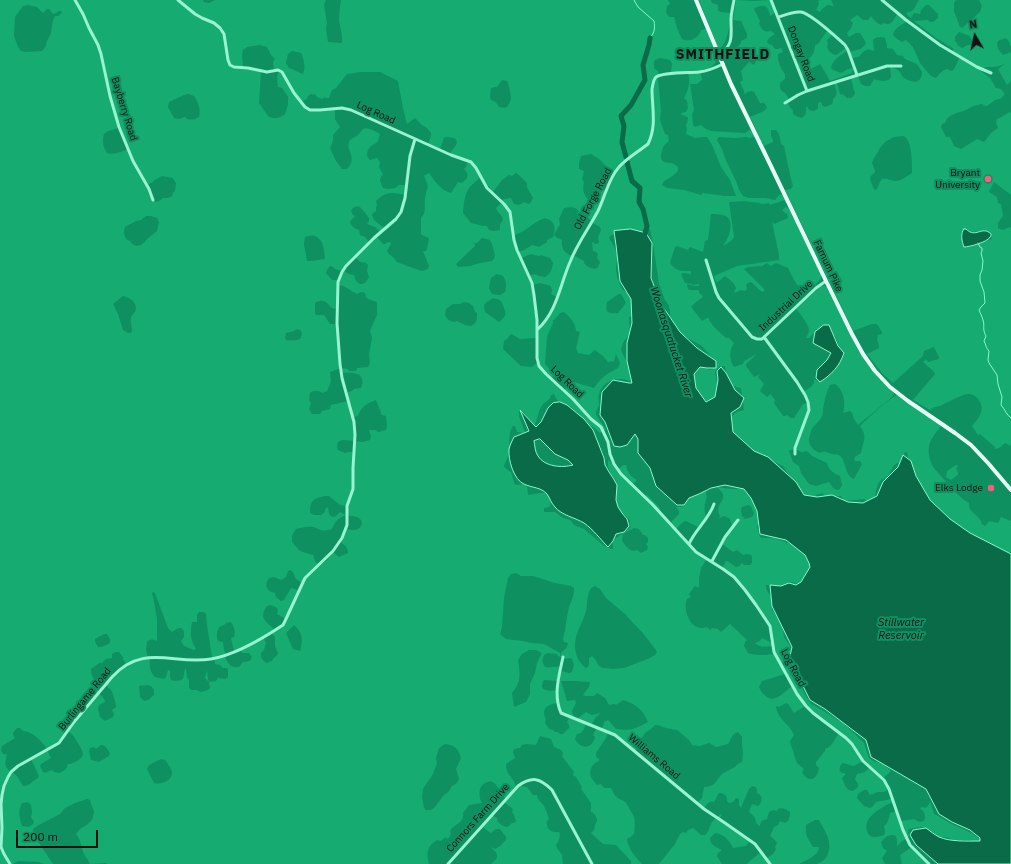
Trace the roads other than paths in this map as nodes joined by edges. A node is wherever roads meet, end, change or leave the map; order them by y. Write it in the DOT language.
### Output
graph roads {
  1 [pos="75,0"];
  2 [pos="178,0"];
  3 [pos="696,0"];
  4 [pos="734,0"];
  5 [pos="771,0"];
  6 [pos="882,0"];
  7 [pos="779,17"];
  8 [pos="719,55"];
  9 [pos="723,64"];
  10 [pos="901,66"];
  11 [pos="991,73"];
  12 [pos="857,75"];
  13 [pos="807,92"];
  14 [pos="785,103"];
  15 [pos="415,139"];
  16 [pos="153,200"];
  17 [pos="706,260"];
  18 [pos="826,281"];
  19 [pos="537,330"];
  20 [pos="764,337"];
  21 [pos="795,454"];
  22 [pos="1011,490"];
  23 [pos="714,504"];
  24 [pos="738,520"];
  25 [pos="689,544"];
  26 [pos="712,561"];
  27 [pos="563,657"];
  28 [pos="10,864"];
  29 [pos="448,864"];
  30 [pos="592,864"];
  31 [pos="770,864"];
  32 [pos="929,864"];
  1 -- 16 [label="street, Bayberry Road"];
  2 -- 15 [label="street, Log Road"];
  3 -- 8 [label="main road, Farnum Pike"];
  4 -- 8 [label="street"];
  5 -- 7 [label="street, Dongay Road"];
  6 -- 11 [label="street"];
  7 -- 12 [label="street"];
  7 -- 13 [label="street, Dongay Road"];
  8 -- 9 [label="main road, Farnum Pike"];
  9 -- 18 [label="main road, Farnum Pike"];
  9 -- 19 [label="street, Old Forge Road"];
  10 -- 12 [label="street"];
  12 -- 13 [label="street"];
  13 -- 14 [label="street, Dongay Road"];
  15 -- 19 [label="street, Log Road"];
  15 -- 28 [label="street, Burlingame Road"];
  17 -- 20 [label="street, Industrial Drive"];
  18 -- 20 [label="street, Industrial Drive"];
  18 -- 22 [label="main road, Farnum Pike"];
  19 -- 25 [label="street, Log Road"];
  20 -- 21 [label="street"];
  23 -- 25 [label="street"];
  24 -- 26 [label="street"];
  25 -- 26 [label="street, Log Road"];
  26 -- 32 [label="street, Log Road"];
  27 -- 31 [label="street, Williams Road"];
  29 -- 30 [label="street, Connors Farm Drive"];
}
